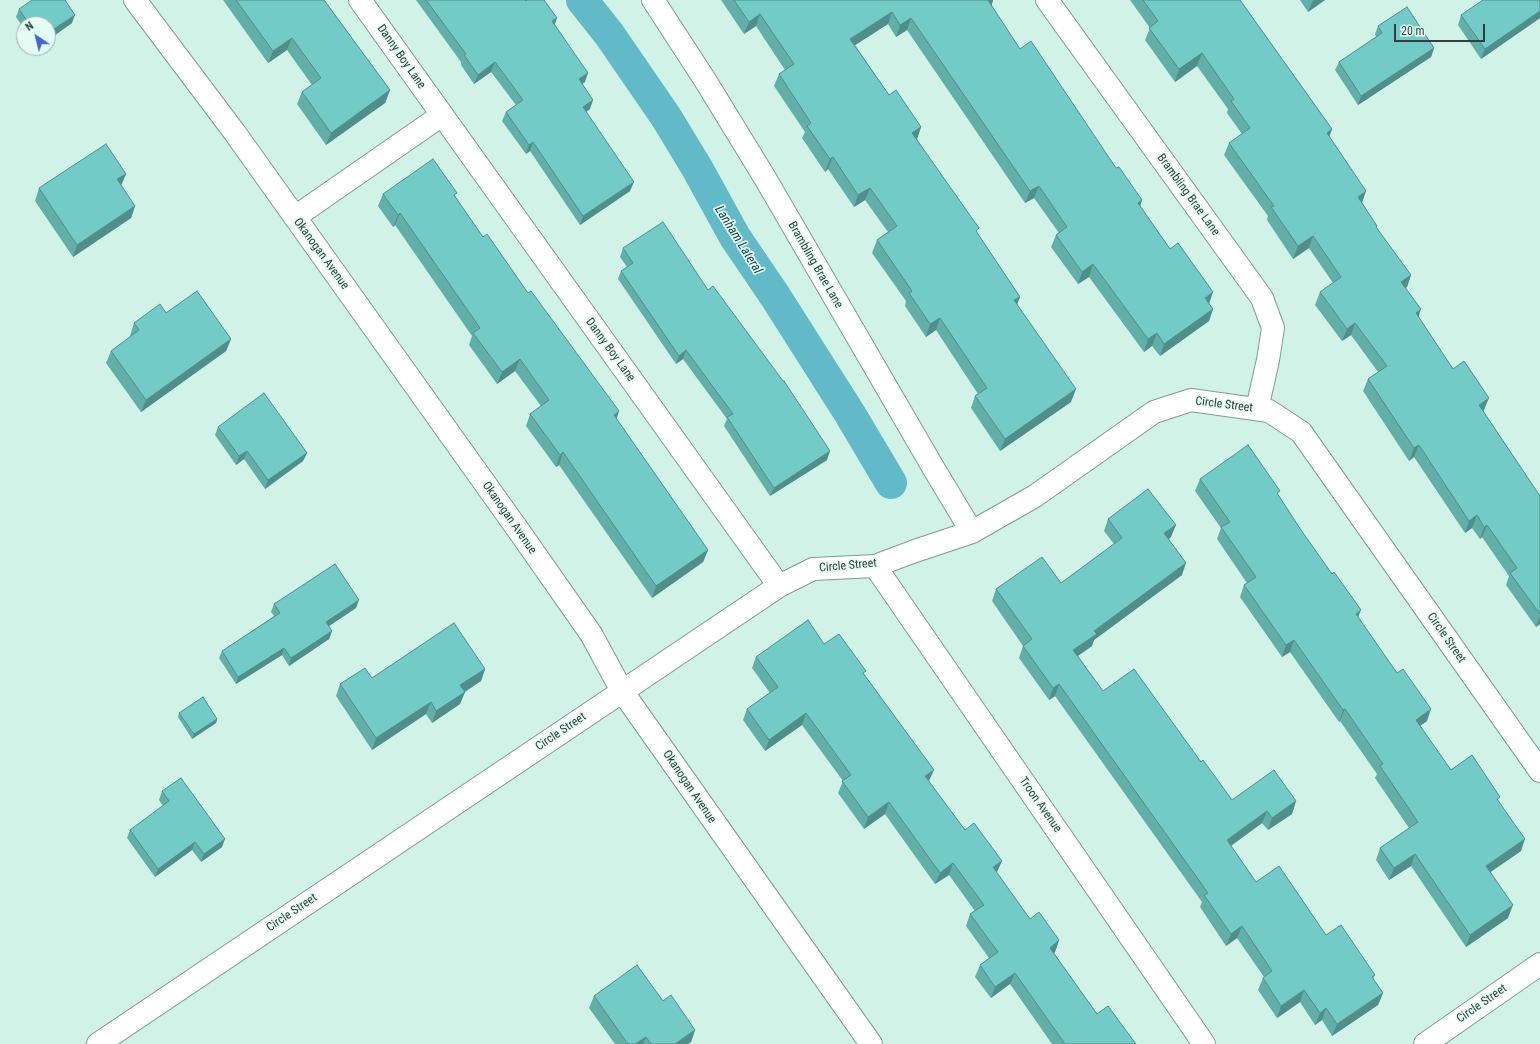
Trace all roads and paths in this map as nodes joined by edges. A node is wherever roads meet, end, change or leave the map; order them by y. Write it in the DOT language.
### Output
graph roads {
  1 [pos="135,0"];
  2 [pos="360,0"];
  3 [pos="653,0"];
  4 [pos="1048,0"];
  5 [pos="442,114"];
  6 [pos="295,216"];
  7 [pos="1257,409"];
  8 [pos="972,532"];
  9 [pos="875,566"];
  10 [pos="779,586"];
  11 [pos="622,691"];
  12 [pos="1540,771"];
  13 [pos="1540,964"];
  14 [pos="98,1044"];
  15 [pos="871,1044"];
  16 [pos="1204,1044"];
  17 [pos="1425,1044"];
  1 -- 6 [label="street, Okanogan Avenue"];
  2 -- 5 [label="street, Danny Boy Lane"];
  3 -- 8 [label="street, Brambling Brae Lane"];
  4 -- 7 [label="street, Brambling Brae Lane"];
  5 -- 6 [label="street"];
  5 -- 10 [label="street, Danny Boy Lane"];
  6 -- 11 [label="street, Okanogan Avenue"];
  7 -- 8 [label="street, Circle Street"];
  7 -- 12 [label="street, Circle Street"];
  8 -- 9 [label="street, Circle Street"];
  9 -- 10 [label="street, Circle Street"];
  9 -- 16 [label="street, Troon Avenue"];
  10 -- 11 [label="street, Circle Street"];
  11 -- 14 [label="street, Circle Street"];
  11 -- 15 [label="street, Okanogan Avenue"];
  13 -- 17 [label="street, Circle Street"];
}
